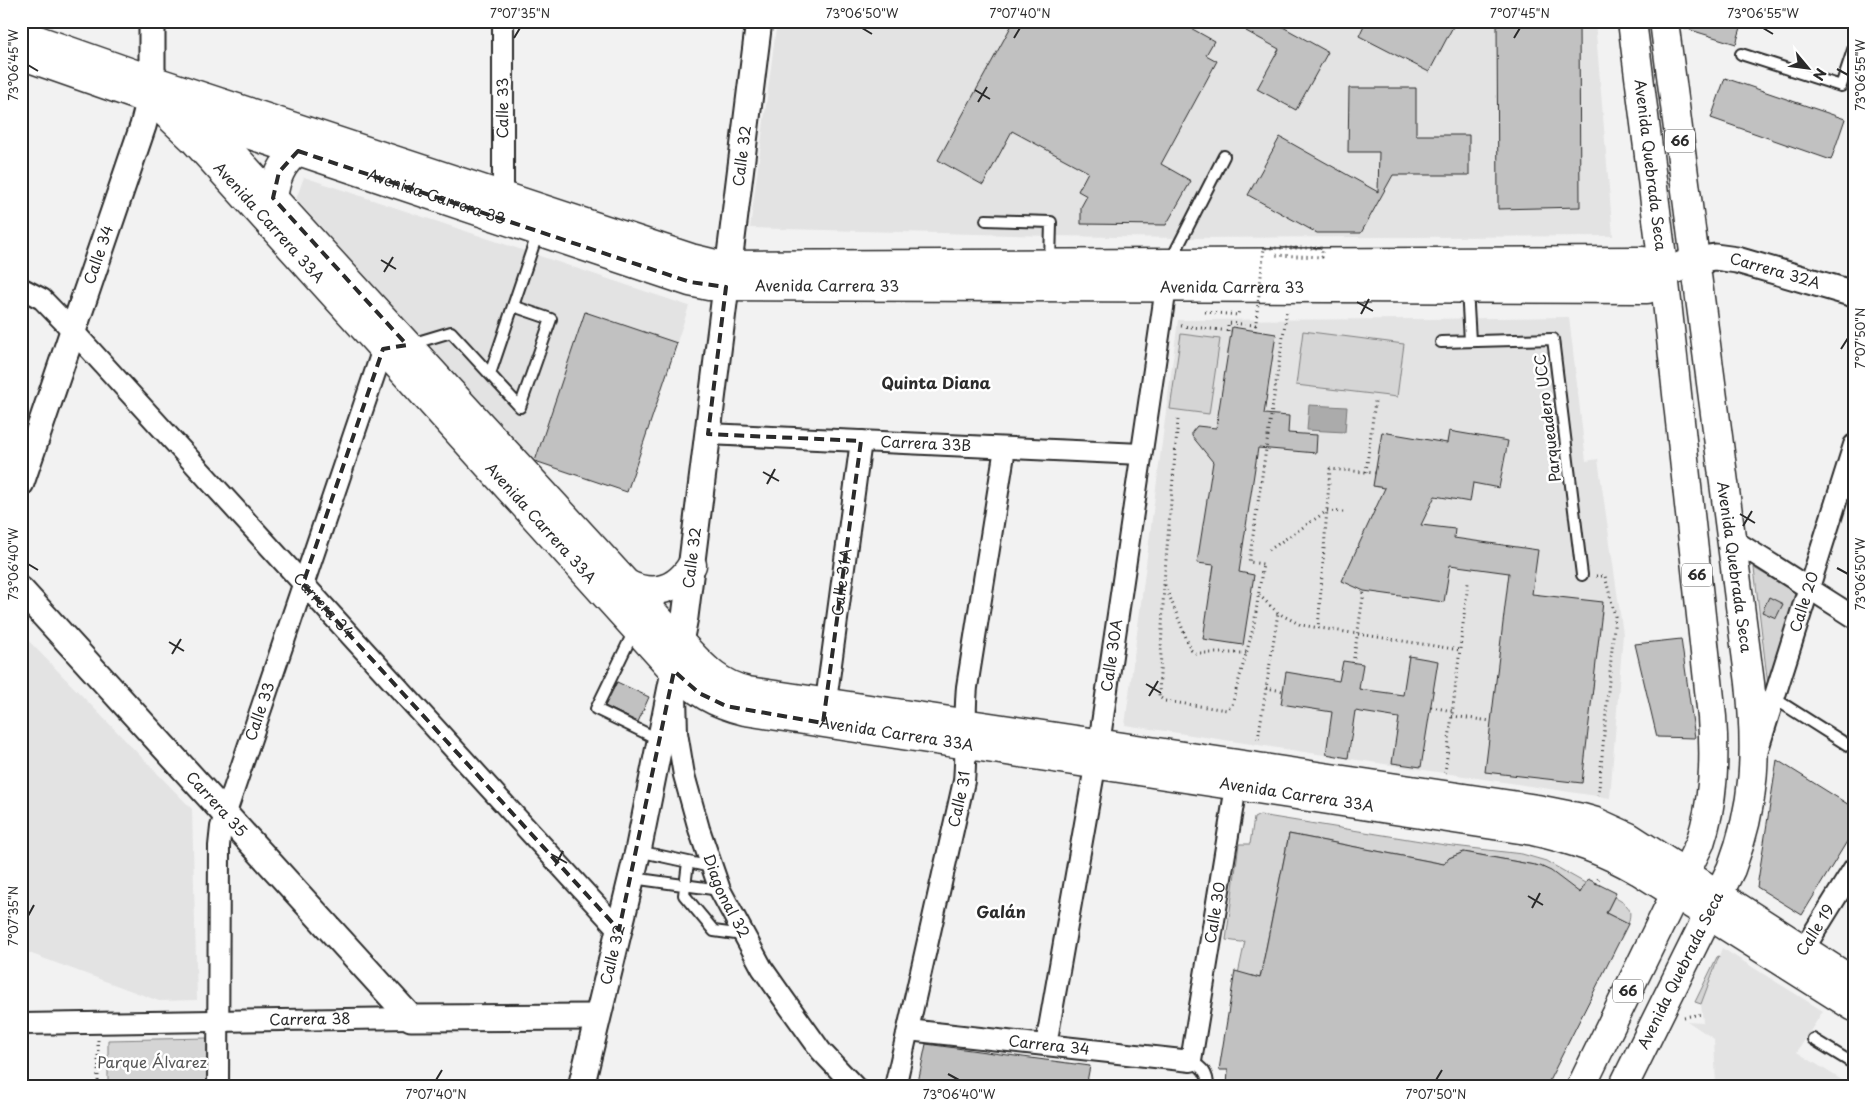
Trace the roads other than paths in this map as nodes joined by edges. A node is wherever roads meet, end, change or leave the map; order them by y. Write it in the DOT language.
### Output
graph roads {
  1 [pos="152,21"];
  2 [pos="503,21"];
  3 [pos="759,21"];
  4 [pos="1632,21"];
  5 [pos="1664,21"];
  6 [pos="21,34"];
  7 [pos="1854,47"];
  8 [pos="1741,54"];
  9 [pos="21,55"];
  10 [pos="151,90"];
  11 [pos="202,118"];
  12 [pos="298,151"];
  13 [pos="1224,156"];
  14 [pos="503,195"];
  15 [pos="273,198"];
  16 [pos="986,220"];
  17 [pos="538,231"];
  18 [pos="1695,260"];
  19 [pos="1664,274"];
  20 [pos="727,276"];
  21 [pos="1050,276"];
  22 [pos="1168,276"];
  23 [pos="21,288"];
  24 [pos="1467,288"];
  25 [pos="1854,294"];
  26 [pos="513,306"];
  27 [pos="73,331"];
  28 [pos="1441,342"];
  29 [pos="1470,342"];
  30 [pos="395,347"];
  31 [pos="490,374"];
  32 [pos="708,434"];
  33 [pos="862,441"];
  34 [pos="1854,445"];
  35 [pos="1005,448"];
  36 [pos="1142,454"];
  37 [pos="21,483"];
  38 [pos="1730,538"];
  39 [pos="692,565"];
  40 [pos="1582,576"];
  41 [pos="303,584"];
  42 [pos="627,584"];
  43 [pos="1809,588"];
  44 [pos="21,590"];
  45 [pos="1854,617"];
  46 [pos="636,628"];
  47 [pos="680,642"];
  48 [pos="674,670"];
  49 [pos="1750,683"];
  50 [pos="1774,698"];
  51 [pos="825,713"];
  52 [pos="966,734"];
  53 [pos="660,740"];
  54 [pos="1854,749"];
  55 [pos="1097,754"];
  56 [pos="1754,760"];
  57 [pos="1237,775"];
  58 [pos="1386,798"];
  59 [pos="225,814"];
  60 [pos="638,852"];
  61 [pos="688,862"];
  62 [pos="711,867"];
  63 [pos="1854,868"];
  64 [pos="632,878"];
  65 [pos="1681,884"];
  66 [pos="685,885"];
  67 [pos="720,890"];
  68 [pos="1713,905"];
  69 [pos="619,930"];
  70 [pos="743,935"];
  71 [pos="1797,959"];
  72 [pos="1854,982"];
  73 [pos="1854,1007"];
  74 [pos="597,1017"];
  75 [pos="411,1018"];
  76 [pos="218,1021"];
  77 [pos="21,1024"];
  78 [pos="908,1030"];
  79 [pos="1813,1039"];
  80 [pos="1046,1045"];
  81 [pos="1191,1061"];
  82 [pos="1854,1064"];
  83 [pos="218,1087"];
  84 [pos="581,1087"];
  85 [pos="855,1087"];
  86 [pos="895,1087"];
  87 [pos="1208,1087"];
  88 [pos="1581,1087"];
  89 [pos="1623,1087"];
  1 -- 10 [label="street, Calle 34"];
  2 -- 14 [label="street, Calle 33"];
  3 -- 20 [label="street, Calle 32"];
  4 -- 19 [label="main road, Avenida Quebrada Seca / 66"];
  5 -- 18 [label="main road, Avenida Quebrada Seca / 66"];
  6 -- 10 [label="main road, Avenida Carrera 33"];
  7 -- 8 [label="lane"];
  9 -- 10 [label="main road, Avenida Carrera 33"];
  10 -- 11 [label="main road, Avenida Carrera 33"];
  10 -- 14 [label="main road, Avenida Carrera 33"];
  10 -- 27 [label="street, Calle 34"];
  10 -- 30 [label="main road, Avenida Carrera 33A"];
  11 -- 12 [label="main road, Avenida Carrera 33"];
  11 -- 15 [label="main road, Avenida Carrera 33A"];
  12 -- 15 [label="main road"];
  12 -- 17 [label="main road, Avenida Carrera 33"];
  13 -- 22 [label="lane"];
  14 -- 20 [label="main road, Avenida Carrera 33"];
  15 -- 30 [label="main road, Avenida Carrera 33A"];
  16 -- 21 [label="lane"];
  17 -- 20 [label="main road, Avenida Carrera 33"];
  17 -- 26 [label="lane"];
  18 -- 19 [label="main road, Avenida Carrera 33"];
  18 -- 25 [label="street, Carrera 32A"];
  18 -- 38 [label="main road, Avenida Quebrada Seca / 66"];
  19 -- 22 [label="main road, Avenida Carrera 33"];
  19 -- 24 [label="main road, Avenida Carrera 33"];
  19 -- 65 [label="main road, Avenida Quebrada Seca / 66"];
  20 -- 21 [label="main road, Avenida Carrera 33"];
  20 -- 32 [label="street, Calle 32"];
  21 -- 22 [label="main road, Avenida Carrera 33"];
  22 -- 24 [label="main road, Avenida Carrera 33"];
  22 -- 36 [label="street, Calle 30A"];
  23 -- 27 [label="street, Carrera 34"];
  24 -- 29 [label="lane"];
  26 -- 31 [label="lane"];
  26 -- 31 [label="lane"];
  27 -- 37 [label="street, Calle 34"];
  27 -- 41 [label="street, Carrera 34"];
  28 -- 29 [label="lane, Parqueadero UCC"];
  29 -- 40 [label="lane, Parqueadero UCC"];
  30 -- 31 [label="lane"];
  30 -- 41 [label="street, Calle 33"];
  30 -- 42 [label="main road, Avenida Carrera 33A"];
  30 -- 46 [label="main road, Avenida Carrera 33A"];
  32 -- 33 [label="street, Carrera 33B"];
  32 -- 39 [label="street, Calle 32"];
  33 -- 35 [label="street, Carrera 33B"];
  33 -- 51 [label="street, Calle 31A"];
  34 -- 43 [label="street, Calle 20"];
  35 -- 36 [label="street, Carrera 33B"];
  35 -- 52 [label="street, Calle 31"];
  36 -- 55 [label="street, Calle 30A"];
  38 -- 43 [label="street"];
  38 -- 49 [label="main road, Avenida Quebrada Seca / 66"];
  39 -- 42 [label="main road"];
  39 -- 47 [label="street, Calle 32"];
  41 -- 59 [label="street, Calle 33"];
  41 -- 69 [label="street, Carrera 34"];
  42 -- 47 [label="main road, Avenida Carrera 33A"];
  43 -- 45 [label="street"];
  43 -- 50 [label="street, Calle 20"];
  44 -- 59 [label="street, Carrera 35"];
  46 -- 48 [label="main road, Avenida Carrera 33A"];
  46 -- 53 [label="lane"];
  47 -- 48 [label="street, Calle 32"];
  47 -- 51 [label="main road, Avenida Carrera 33A"];
  48 -- 51 [label="main road, Avenida Carrera 33A"];
  48 -- 53 [label="street, Calle 32"];
  48 -- 62 [label="street, Diagonal 32"];
  49 -- 50 [label="lane"];
  49 -- 56 [label="main road, Avenida Quebrada Seca / 66"];
  50 -- 54 [label="lane"];
  50 -- 56 [label="street, Calle 20"];
  51 -- 52 [label="main road, Avenida Carrera 33A"];
  52 -- 55 [label="main road, Avenida Carrera 33A"];
  52 -- 78 [label="street, Calle 31"];
  53 -- 60 [label="street, Calle 32"];
  55 -- 57 [label="main road, Avenida Carrera 33A"];
  55 -- 80 [label="street, Calle 30A"];
  56 -- 68 [label="main road, Avenida Quebrada Seca / 66"];
  57 -- 58 [label="main road, Avenida Carrera 33A"];
  57 -- 81 [label="street, Calle 30"];
  58 -- 65 [label="main road, Avenida Carrera 33A"];
  58 -- 65 [label="main road, Avenida Carrera 33A"];
  59 -- 75 [label="street, Carrera 35"];
  59 -- 76 [label="street, Calle 33"];
  60 -- 61 [label="lane"];
  60 -- 64 [label="street, Calle 32"];
  61 -- 62 [label="lane"];
  61 -- 66 [label="lane"];
  62 -- 67 [label="street, Diagonal 32"];
  63 -- 71 [label="street, Calle 19"];
  64 -- 66 [label="lane"];
  64 -- 69 [label="street, Calle 32"];
  65 -- 68 [label="main road, Avenida Carrera 33A"];
  65 -- 88 [label="main road, Avenida Quebrada Seca / 66"];
  66 -- 67 [label="lane"];
  66 -- 70 [label="lane"];
  67 -- 70 [label="street, Diagonal 32"];
  68 -- 71 [label="main road, Avenida Carrera 33A"];
  68 -- 89 [label="main road, Avenida Quebrada Seca / 66"];
  69 -- 74 [label="street, Calle 32"];
  70 -- 85 [label="street, Diagonal 32"];
  71 -- 72 [label="main road, Avenida Carrera 33A"];
  71 -- 73 [label="main road, Avenida Carrera 33A"];
  74 -- 75 [label="street, Carrera 38"];
  74 -- 84 [label="street, Calle 32"];
  75 -- 76 [label="street, Carrera 38"];
  76 -- 77 [label="street, Carrera 38"];
  76 -- 83 [label="street, Calle 33"];
  78 -- 80 [label="street, Carrera 34"];
  78 -- 86 [label="street, Calle 31"];
  79 -- 82 [label="lane"];
  80 -- 81 [label="street, Carrera 34"];
  81 -- 87 [label="lane"];
}
